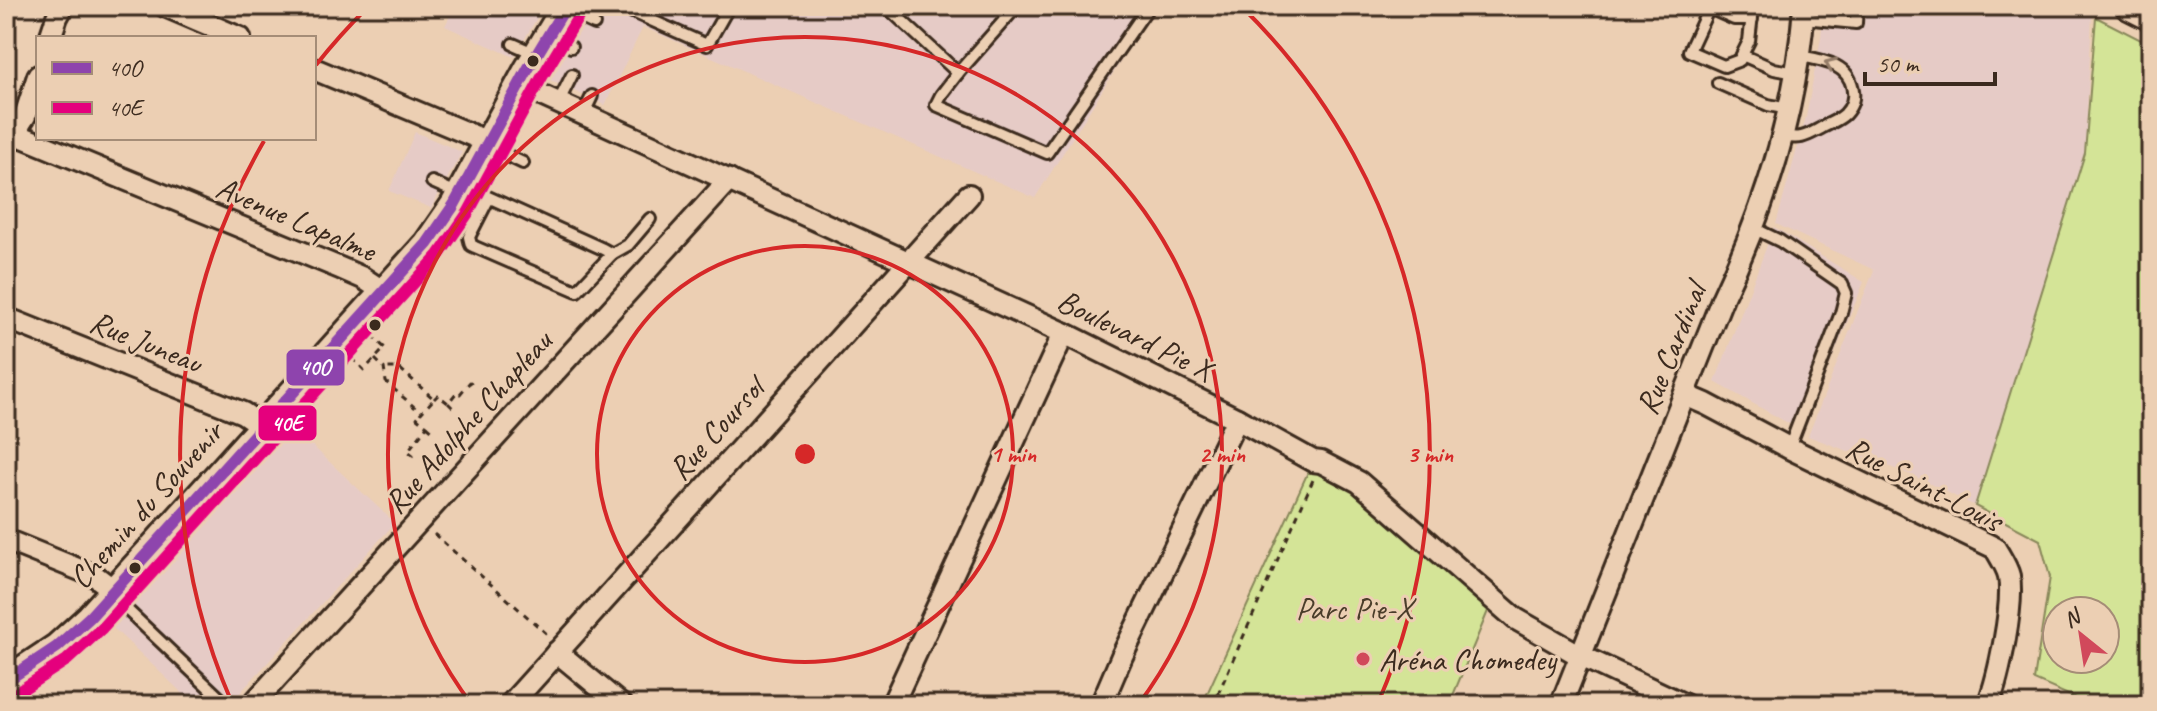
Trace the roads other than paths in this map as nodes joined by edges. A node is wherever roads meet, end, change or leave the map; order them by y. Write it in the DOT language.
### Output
graph roads {
  1 [pos="63,6"];
  2 [pos="165,6"];
  3 [pos="619,6"];
  4 [pos="729,6"];
  5 [pos="886,6"];
  6 [pos="1017,6"];
  7 [pos="1149,6"];
  8 [pos="1753,6"];
  9 [pos="1857,6"];
  10 [pos="2129,6"];
  11 [pos="565,8"];
  12 [pos="1804,12"];
  13 [pos="2151,17"];
  14 [pos="1752,19"];
  15 [pos="594,24"];
  16 [pos="51,36"];
  17 [pos="235,36"];
  18 [pos="532,44"];
  19 [pos="571,47"];
  20 [pos="1742,55"];
  21 [pos="1798,64"];
  22 [pos="316,70"];
  23 [pos="958,73"];
  24 [pos="572,75"];
  25 [pos="36,82"];
  26 [pos="1718,83"];
  27 [pos="519,85"];
  28 [pos="558,103"];
  29 [pos="1789,109"];
  30 [pos="1782,136"];
  31 [pos="9,137"];
  32 [pos="488,142"];
  33 [pos="523,163"];
  34 [pos="729,180"];
  35 [pos="432,182"];
  36 [pos="462,190"];
  37 [pos="969,195"];
  38 [pos="489,198"];
  39 [pos="650,219"];
  40 [pos="1751,227"];
  41 [pos="612,254"];
  42 [pos="908,261"];
  43 [pos="384,292"];
  44 [pos="6,318"];
  45 [pos="1064,333"];
  46 [pos="1685,395"];
  47 [pos="1237,419"];
  48 [pos="262,426"];
  49 [pos="1789,448"];
  50 [pos="6,540"];
  51 [pos="115,591"];
  52 [pos="554,645"];
  53 [pos="1581,656"];
  54 [pos="6,681"];
  55 [pos="223,701"];
  56 [pos="252,705"];
  57 [pos="510,705"];
  58 [pos="621,705"];
  59 [pos="892,705"];
  60 [pos="1101,705"];
  61 [pos="1561,705"];
  62 [pos="1685,705"];
  63 [pos="1988,705"];
  1 -- 16 [label="street"];
  2 -- 17 [label="street"];
  3 -- 4 [label="lane"];
  5 -- 23 [label="lane"];
  6 -- 23 [label="lane"];
  7 -- 23 [label="lane"];
  8 -- 14 [label="lane"];
  9 -- 12 [label="lane"];
  10 -- 13 [label="street"];
  11 -- 15 [label="lane"];
  11 -- 18 [label="street, Chemin du Souvenir"];
  12 -- 21 [label="street, Rue Cardinal"];
  14 -- 20 [label="lane"];
  14 -- 20 [label="lane"];
  18 -- 19 [label="lane"];
  18 -- 27 [label="street, Chemin du Souvenir"];
  20 -- 21 [label="lane"];
  21 -- 29 [label="street, Rue Cardinal"];
  30 -- 21 [label="lane, one-way"];
  22 -- 32 [label="street"];
  24 -- 28 [label="lane"];
  25 -- 31 [label="street"];
  26 -- 29 [label="lane"];
  27 -- 28 [label="street, Boulevard Pie X"];
  27 -- 32 [label="street, Chemin du Souvenir"];
  28 -- 34 [label="street, Boulevard Pie X"];
  29 -- 30 [label="street, Rue Cardinal"];
  30 -- 40 [label="street, Rue Cardinal"];
  31 -- 43 [label="street, Avenue Lapalme"];
  32 -- 33 [label="lane"];
  32 -- 36 [label="street, Chemin du Souvenir"];
  34 -- 42 [label="street, Boulevard Pie X"];
  34 -- 56 [label="street, Rue Adolphe Chapleau"];
  35 -- 36 [label="lane"];
  36 -- 38 [label="lane"];
  36 -- 43 [label="street, Chemin du Souvenir"];
  37 -- 42 [label="street, Rue Coursol"];
  38 -- 41 [label="lane"];
  38 -- 41 [label="lane"];
  39 -- 41 [label="lane"];
  40 -- 46 [label="street, Rue Cardinal"];
  40 -- 49 [label="lane"];
  42 -- 45 [label="street, Boulevard Pie X"];
  42 -- 52 [label="street, Rue Coursol"];
  43 -- 48 [label="street, Chemin du Souvenir"];
  44 -- 48 [label="street, Rue Juneau"];
  45 -- 47 [label="street, Boulevard Pie X"];
  45 -- 59 [label="street"];
  46 -- 49 [label="street, Rue Saint-Louis"];
  46 -- 53 [label="street, Rue Cardinal"];
  47 -- 53 [label="street, Boulevard Pie X"];
  47 -- 60 [label="street"];
  48 -- 51 [label="street, Chemin du Souvenir"];
  49 -- 63 [label="street, Rue Saint-Louis"];
  50 -- 51 [label="street"];
  51 -- 54 [label="street, Chemin du Souvenir"];
  51 -- 55 [label="lane"];
  52 -- 57 [label="street, Rue Coursol"];
  52 -- 58 [label="street"];
  53 -- 61 [label="street, Rue Cardinal"];
  53 -- 62 [label="street, Boulevard Pie X"];
}
